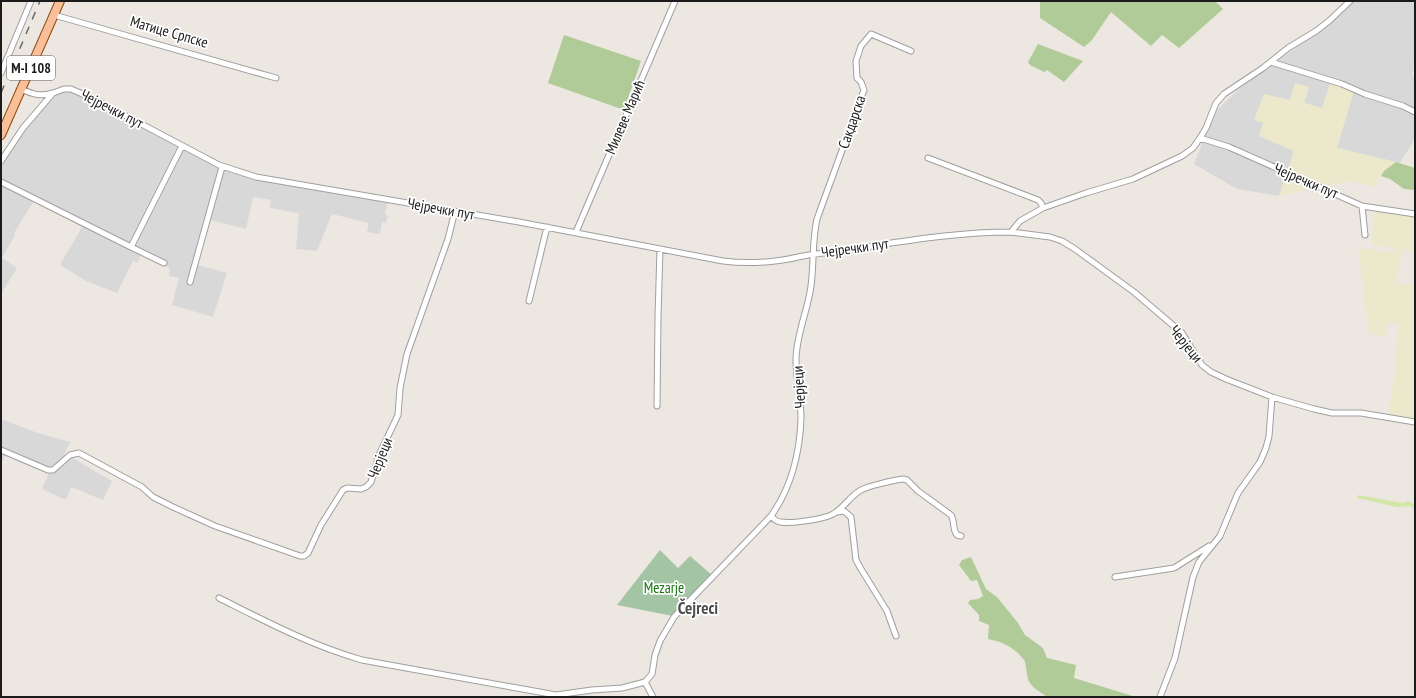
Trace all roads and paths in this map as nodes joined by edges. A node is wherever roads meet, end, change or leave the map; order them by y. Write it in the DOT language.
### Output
graph roads {
  1 [pos="31,1"];
  2 [pos="60,1"];
  3 [pos="675,1"];
  4 [pos="1350,1"];
  5 [pos="54,15"];
  6 [pos="911,51"];
  7 [pos="1270,62"];
  8 [pos="1,73"];
  9 [pos="276,78"];
  10 [pos="21,89"];
  11 [pos="53,93"];
  12 [pos="1415,112"];
  13 [pos="1,135"];
  14 [pos="1200,138"];
  15 [pos="182,146"];
  16 [pos="928,158"];
  17 [pos="1,161"];
  18 [pos="222,167"];
  19 [pos="1,182"];
  20 [pos="1362,206"];
  21 [pos="1043,208"];
  22 [pos="455,211"];
  23 [pos="1415,214"];
  24 [pos="547,227"];
  25 [pos="576,232"];
  26 [pos="1011,232"];
  27 [pos="1365,235"];
  28 [pos="131,247"];
  29 [pos="660,249"];
  30 [pos="814,254"];
  31 [pos="164,263"];
  32 [pos="190,282"];
  33 [pos="529,301"];
  34 [pos="1272,397"];
  35 [pos="657,406"];
  36 [pos="1415,422"];
  37 [pos="1,450"];
  38 [pos="836,512"];
  39 [pos="771,516"];
  40 [pos="961,536"];
  41 [pos="1215,543"];
  42 [pos="1115,577"];
  43 [pos="219,598"];
  44 [pos="896,636"];
  45 [pos="645,682"];
  46 [pos="555,696"];
  47 [pos="653,697"];
  48 [pos="1160,697"];
  1 -- 8 [label="street"];
  2 -- 5 [label="main road, M-I 108"];
  3 -- 25 [label="street, Милеве Мaрић"];
  4 -- 7 [label="street"];
  5 -- 9 [label="street, Матице Српске"];
  5 -- 10 [label="main road, M-I 108"];
  6 -- 30 [label="street, Сакдарска"];
  7 -- 12 [label="street"];
  7 -- 14 [label="street"];
  10 -- 11 [label="street, Чејречки пут"];
  10 -- 13 [label="main road, M-I 108"];
  11 -- 15 [label="street, Чејречки пут"];
  11 -- 17 [label="street"];
  14 -- 20 [label="street, Чејречки пут"];
  14 -- 21 [label="street"];
  15 -- 18 [label="street, Чејречки пут"];
  15 -- 28 [label="street"];
  16 -- 21 [label="street"];
  18 -- 22 [label="street, Чејречки пут"];
  18 -- 32 [label="street"];
  19 -- 28 [label="street"];
  20 -- 23 [label="street, Чејречки пут"];
  20 -- 27 [label="street"];
  21 -- 26 [label="street"];
  22 -- 24 [label="street, Чејречки пут"];
  22 -- 37 [label="street, Черјеци"];
  24 -- 25 [label="street, Чејречки пут"];
  24 -- 33 [label="street"];
  25 -- 29 [label="street, Чејречки пут"];
  26 -- 30 [label="street, Чејречки пут"];
  26 -- 34 [label="street, Черјеци"];
  28 -- 31 [label="street"];
  29 -- 30 [label="street, Чејречки пут"];
  29 -- 35 [label="street"];
  30 -- 39 [label="street, Черјеци"];
  34 -- 36 [label="street, Черјеци"];
  34 -- 41 [label="street"];
  38 -- 39 [label="street"];
  38 -- 40 [label="street"];
  38 -- 44 [label="street"];
  39 -- 45 [label="street, Черјеци"];
  41 -- 42 [label="street"];
  41 -- 48 [label="street"];
  43 -- 46 [label="street"];
  45 -- 46 [label="street"];
  45 -- 47 [label="street"];
}
